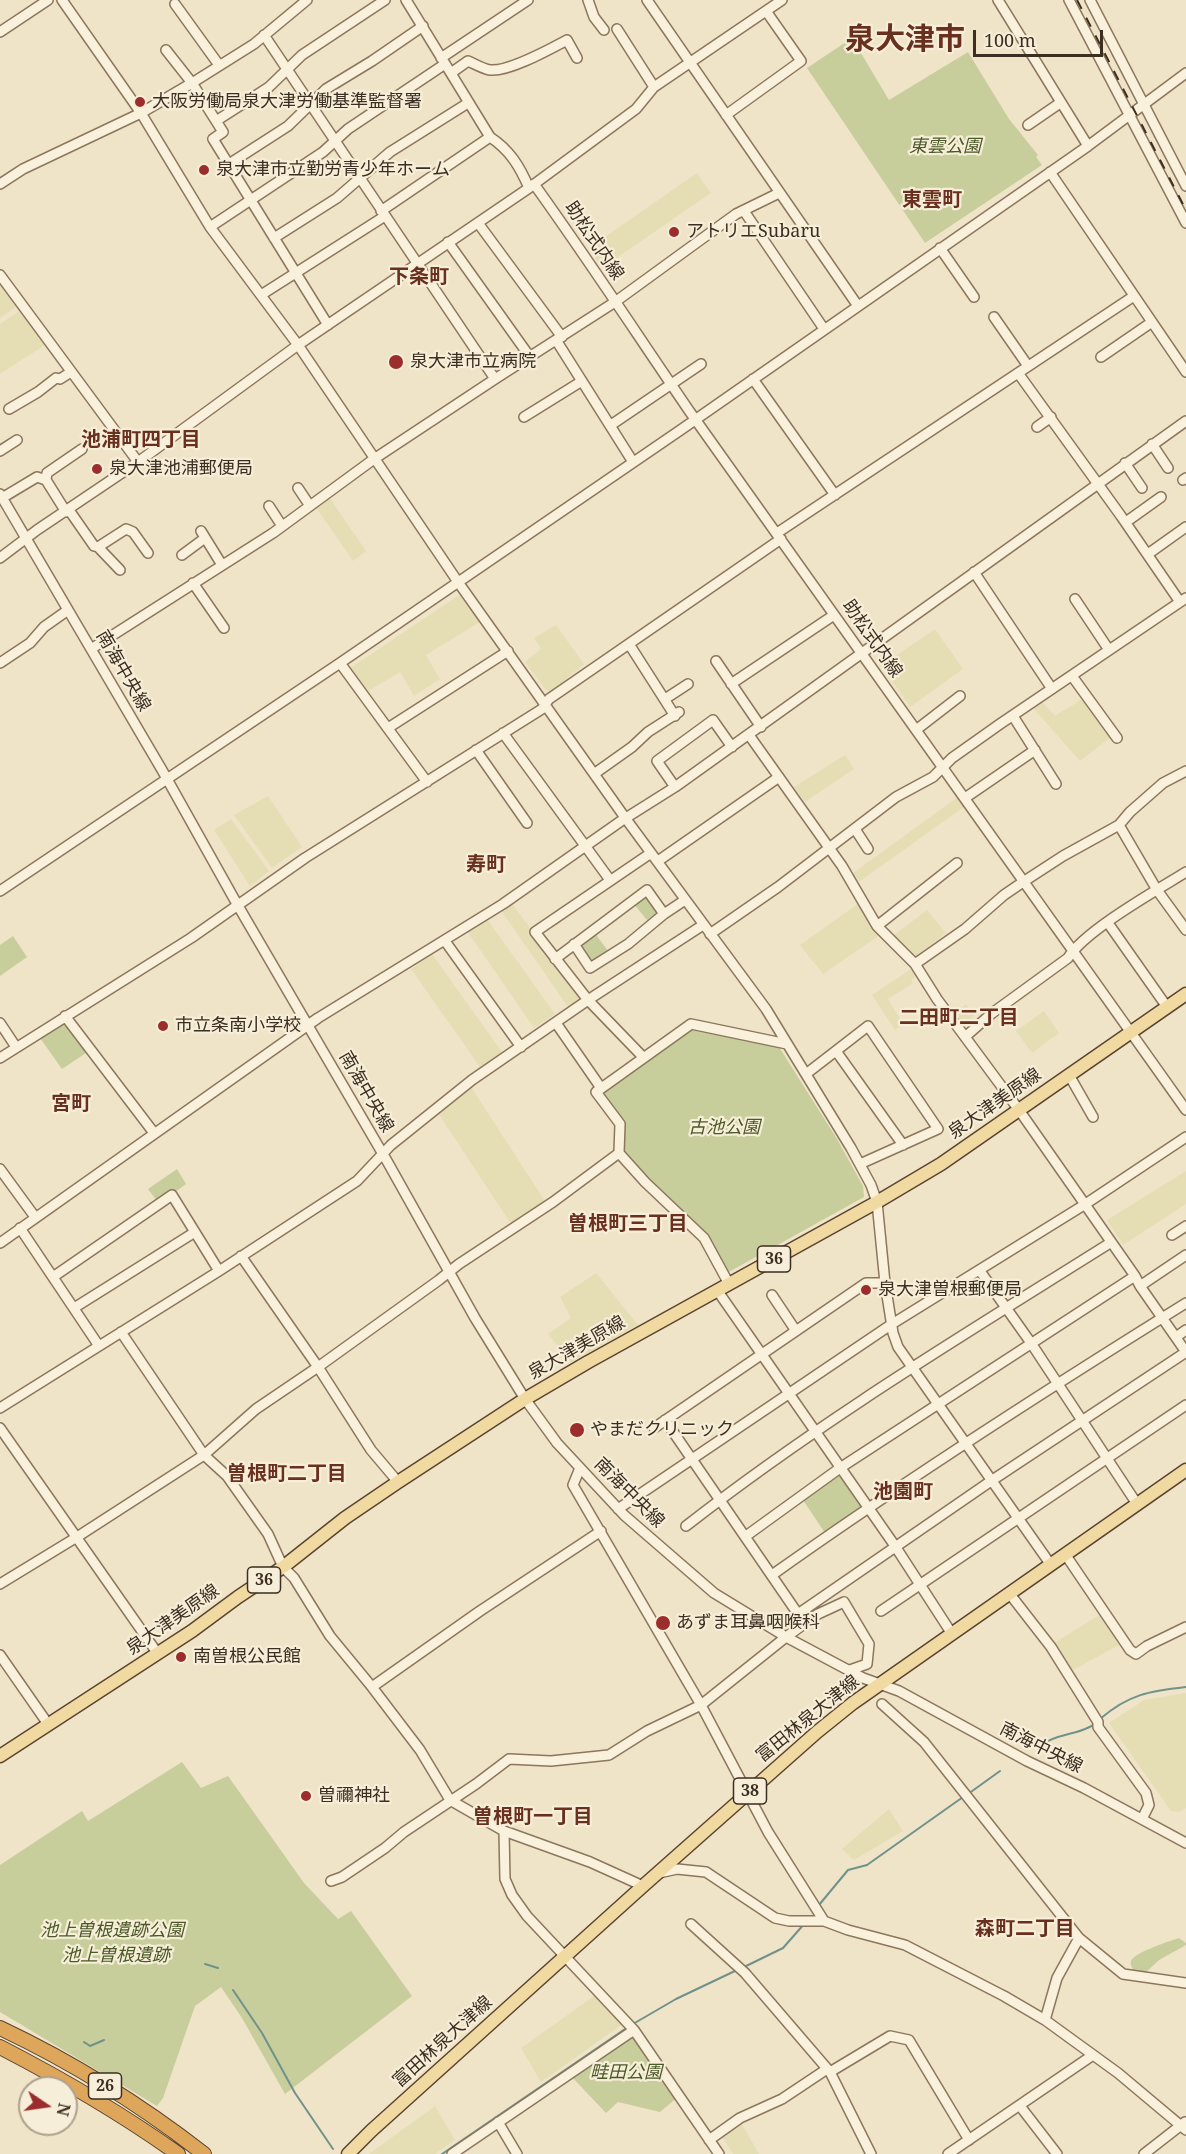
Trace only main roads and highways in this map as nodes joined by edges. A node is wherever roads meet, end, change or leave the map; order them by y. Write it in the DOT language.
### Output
graph roads {
  1 [pos="1186,994"];
  2 [pos="1186,1470"];
  3 [pos="0,1756"];
  4 [pos="0,2028"];
  5 [pos="0,2047"];
  6 [pos="178,2154"];
  7 [pos="204,2154"];
  8 [pos="348,2154"];
  1 -- 3 [label="main road, 泉大津美原線 / 36"];
  2 -- 8 [label="main road, 富田林泉大津線 / 38"];
  4 -- 7 [label="highway, 26"];
  5 -- 6 [label="highway, 26"];
}
